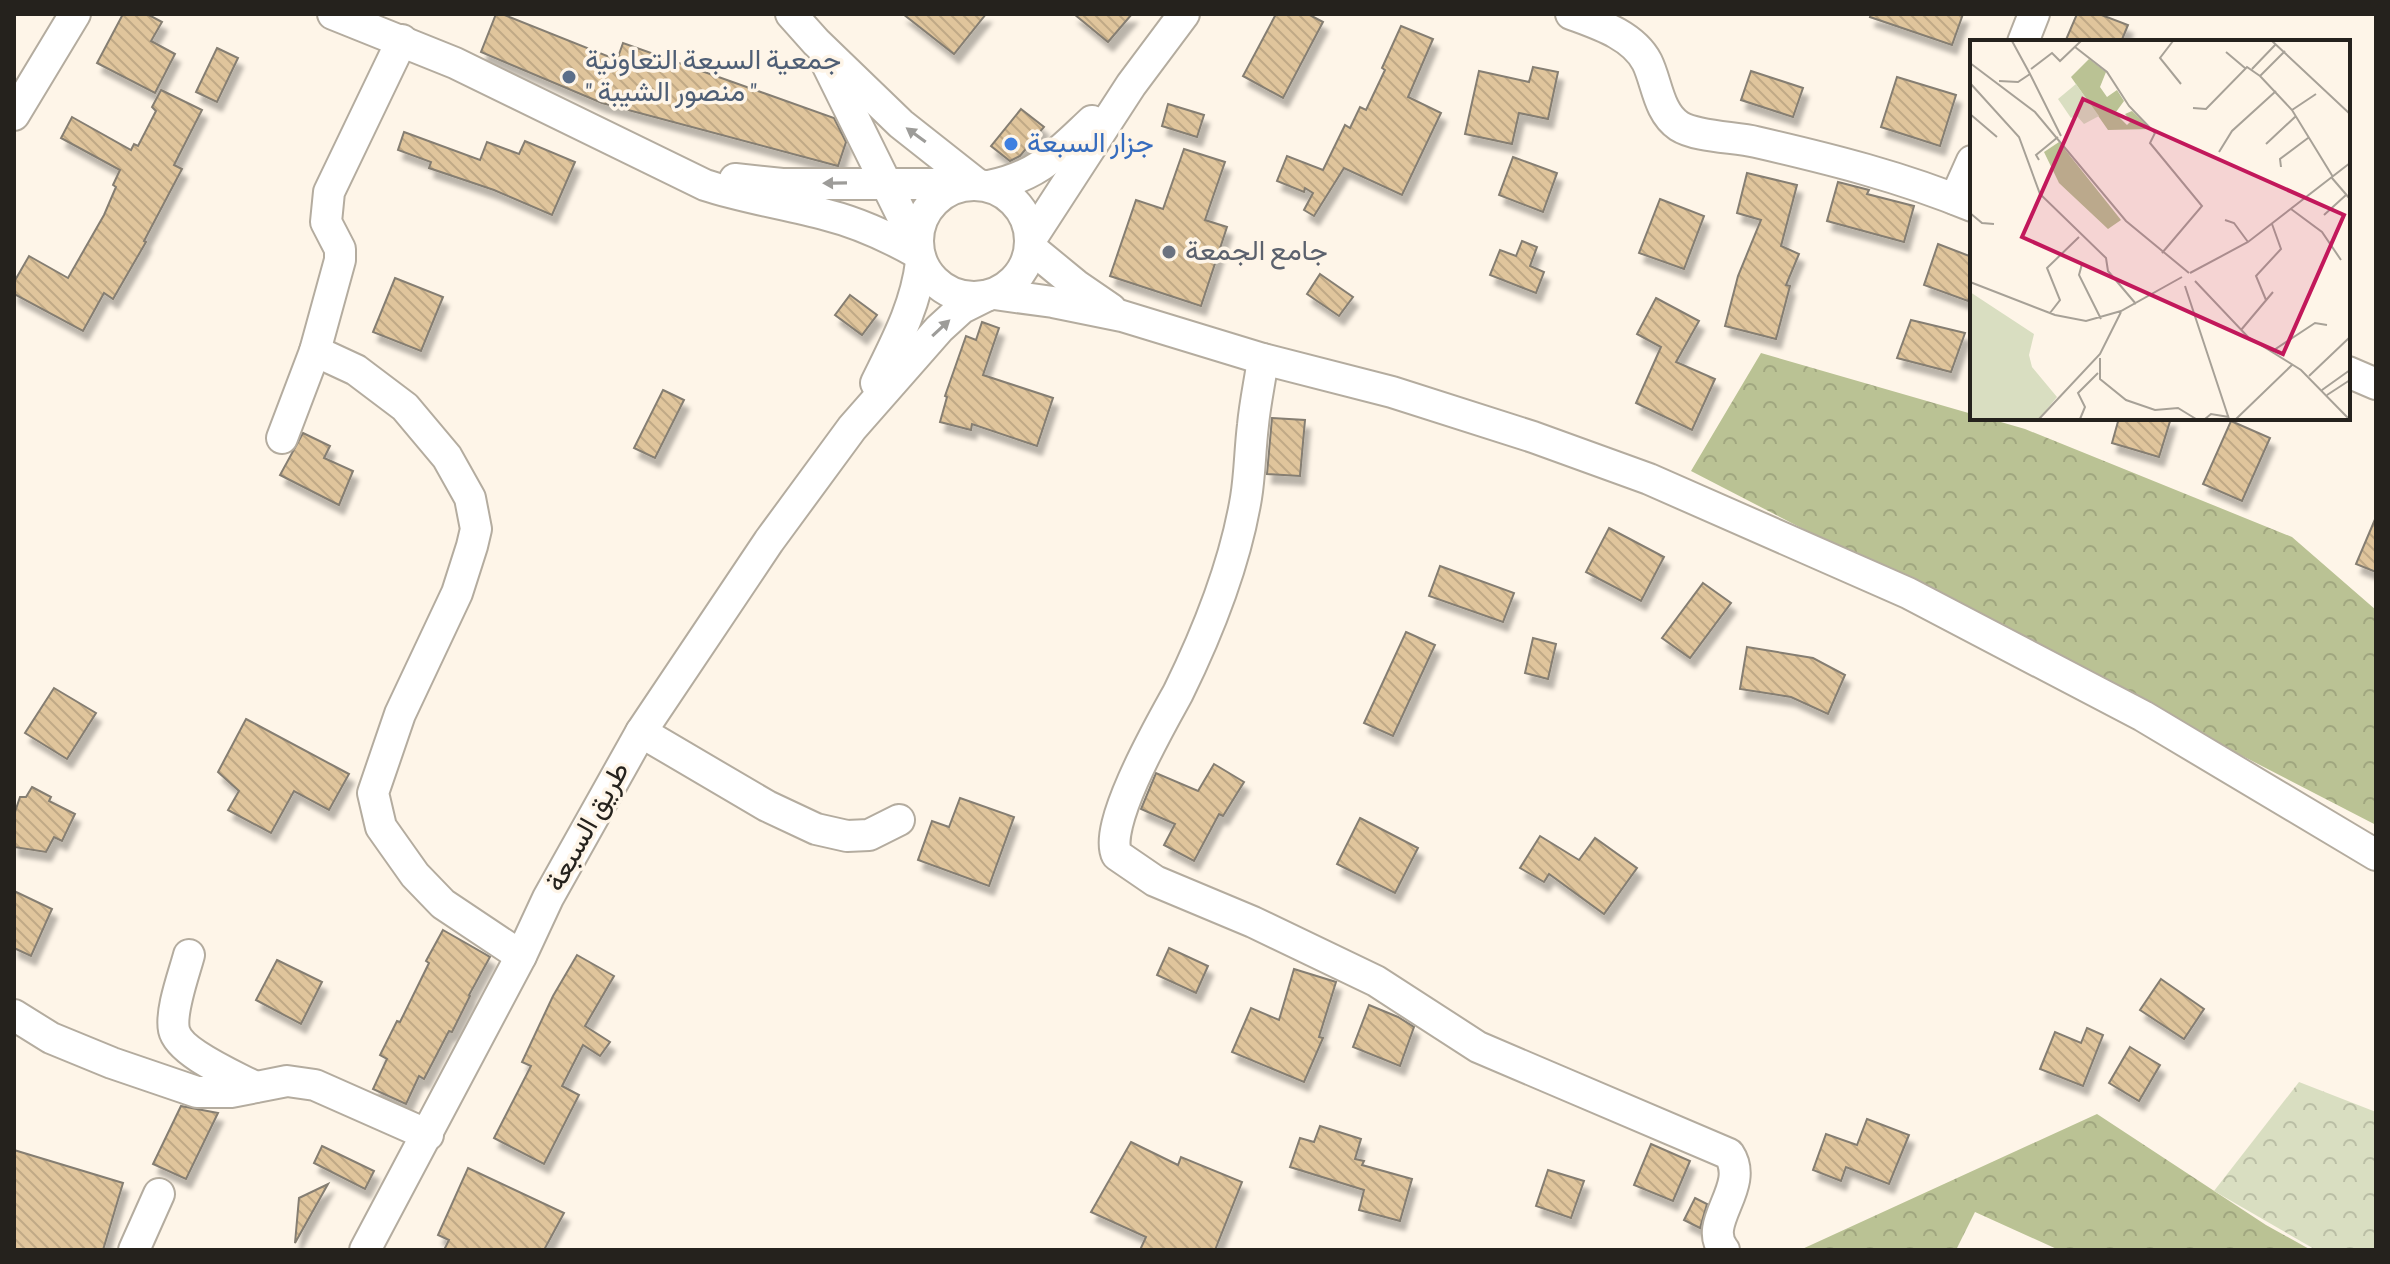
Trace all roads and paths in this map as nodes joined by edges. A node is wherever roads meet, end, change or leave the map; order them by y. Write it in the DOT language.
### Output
graph roads {
  1 [pos="75,14"];
  2 [pos="333,14"];
  3 [pos="791,14"];
  4 [pos="1184,14"];
  5 [pos="1571,14"];
  6 [pos="2034,14"];
  7 [pos="402,40"];
  8 [pos="2024,40"];
  9 [pos="816,42"];
  10 [pos="1131,85"];
  11 [pos="14,115"];
  12 [pos="1970,171"];
  13 [pos="676,172"];
  14 [pos="886,183"];
  15 [pos="978,184"];
  16 [pos="1964,202"];
  17 [pos="1031,243"];
  18 [pos="919,254"];
  19 [pos="990,295"];
  20 [pos="1122,316"];
  21 [pos="315,351"];
  22 [pos="1263,359"];
  23 [pos="2350,373"];
  24 [pos="2376,384"];
  25 [pos="852,428"];
  26 [pos="282,438"];
  27 [pos="641,732"];
  28 [pos="899,820"];
  29 [pos="2371,854"];
  30 [pos="189,955"];
  31 [pos="521,956"];
  32 [pos="14,1015"];
  33 [pos="255,1087"];
  34 [pos="428,1135"];
  35 [pos="159,1194"];
  36 [pos="134,1250"];
  37 [pos="365,1250"];
  38 [pos="1724,1250"];
  1 -- 11 [label="street"];
  2 -- 7 [label="street"];
  3 -- 9 [label="street"];
  4 -- 10 [label="street"];
  5 -- 16 [label="street"];
  6 -- 8 [label="street"];
  7 -- 13 [label="street"];
  7 -- 21 [label="street"];
  9 -- 14 [label="street"];
  15 -- 9 [label="street, one-way"];
  10 -- 15 [label="street"];
  10 -- 17 [label="street"];
  12 -- 16 [label="street"];
  14 -- 13 [label="street, one-way"];
  13 -- 18 [label="street"];
  14 -- 15 [label="street"];
  14 -- 18 [label="street"];
  15 -- 17 [label="street"];
  15 -- 18 [label="street"];
  17 -- 19 [label="street"];
  17 -- 20 [label="street"];
  18 -- 19 [label="street"];
  18 -- 25 [label="street"];
  19 -- 20 [label="street"];
  25 -- 19 [label="street, one-way"];
  20 -- 22 [label="street"];
  21 -- 26 [label="street"];
  21 -- 31 [label="street"];
  22 -- 29 [label="street"];
  22 -- 38 [label="street"];
  23 -- 24 [label="street"];
  25 -- 27 [label="street, طريق السبعة"];
  27 -- 28 [label="street"];
  27 -- 31 [label="street, طريق السبعة"];
  30 -- 33 [label="street"];
  31 -- 34 [label="street, طريق السبعة"];
  32 -- 33 [label="street"];
  33 -- 34 [label="street"];
  34 -- 37 [label="street, طريق السبعة"];
  35 -- 36 [label="street"];
}
